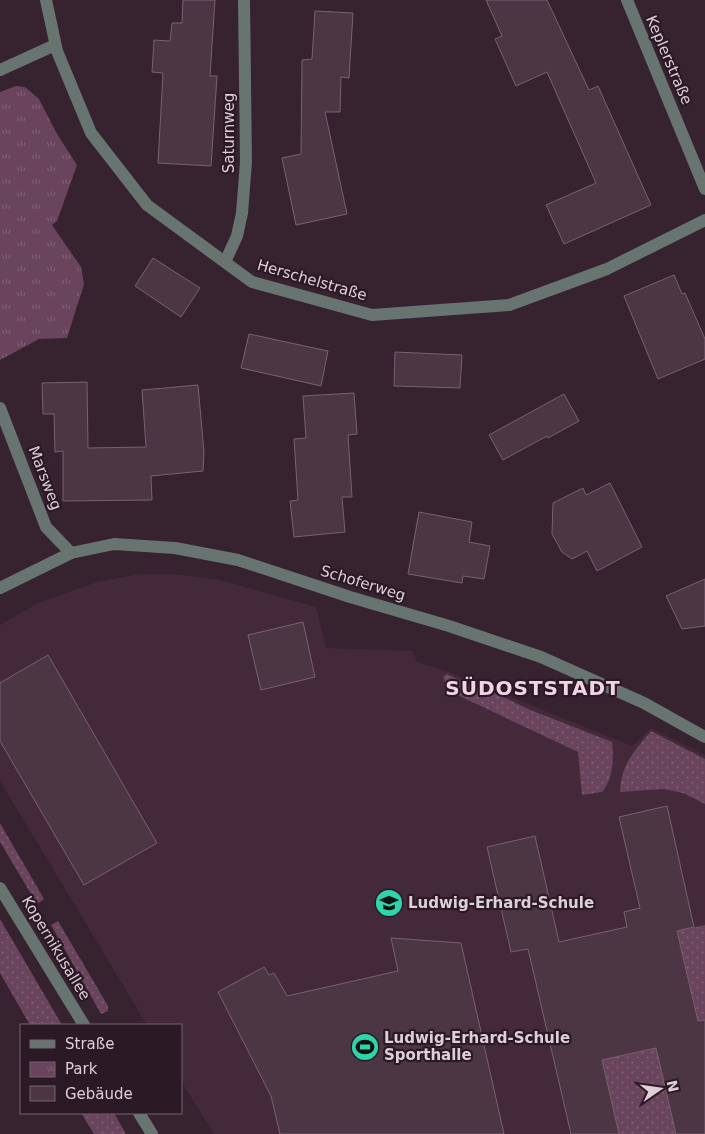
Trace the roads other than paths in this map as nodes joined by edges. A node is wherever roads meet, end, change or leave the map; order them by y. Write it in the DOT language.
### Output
graph roads {
  1 [pos="46,0"];
  2 [pos="244,0"];
  3 [pos="627,0"];
  4 [pos="55,46"];
  5 [pos="0,70"];
  6 [pos="705,188"];
  7 [pos="705,220"];
  8 [pos="225,262"];
  9 [pos="0,408"];
  10 [pos="71,553"];
  11 [pos="0,588"];
  12 [pos="705,737"];
  13 [pos="0,888"];
  14 [pos="83,1024"];
  15 [pos="140,1114"];
  16 [pos="152,1134"];
  1 -- 4 [label="street, Herschelstraße"];
  2 -- 8 [label="street, Saturnweg"];
  3 -- 6 [label="street, Keplerstraße"];
  4 -- 5 [label="street"];
  4 -- 8 [label="street, Herschelstraße"];
  7 -- 8 [label="street, Herschelstraße"];
  9 -- 10 [label="street, Marsweg"];
  10 -- 11 [label="street, Schoferweg"];
  10 -- 12 [label="street, Schoferweg"];
  13 -- 14 [label="street, Kopernikusallee"];
  15 -- 16 [label="street"];
}
